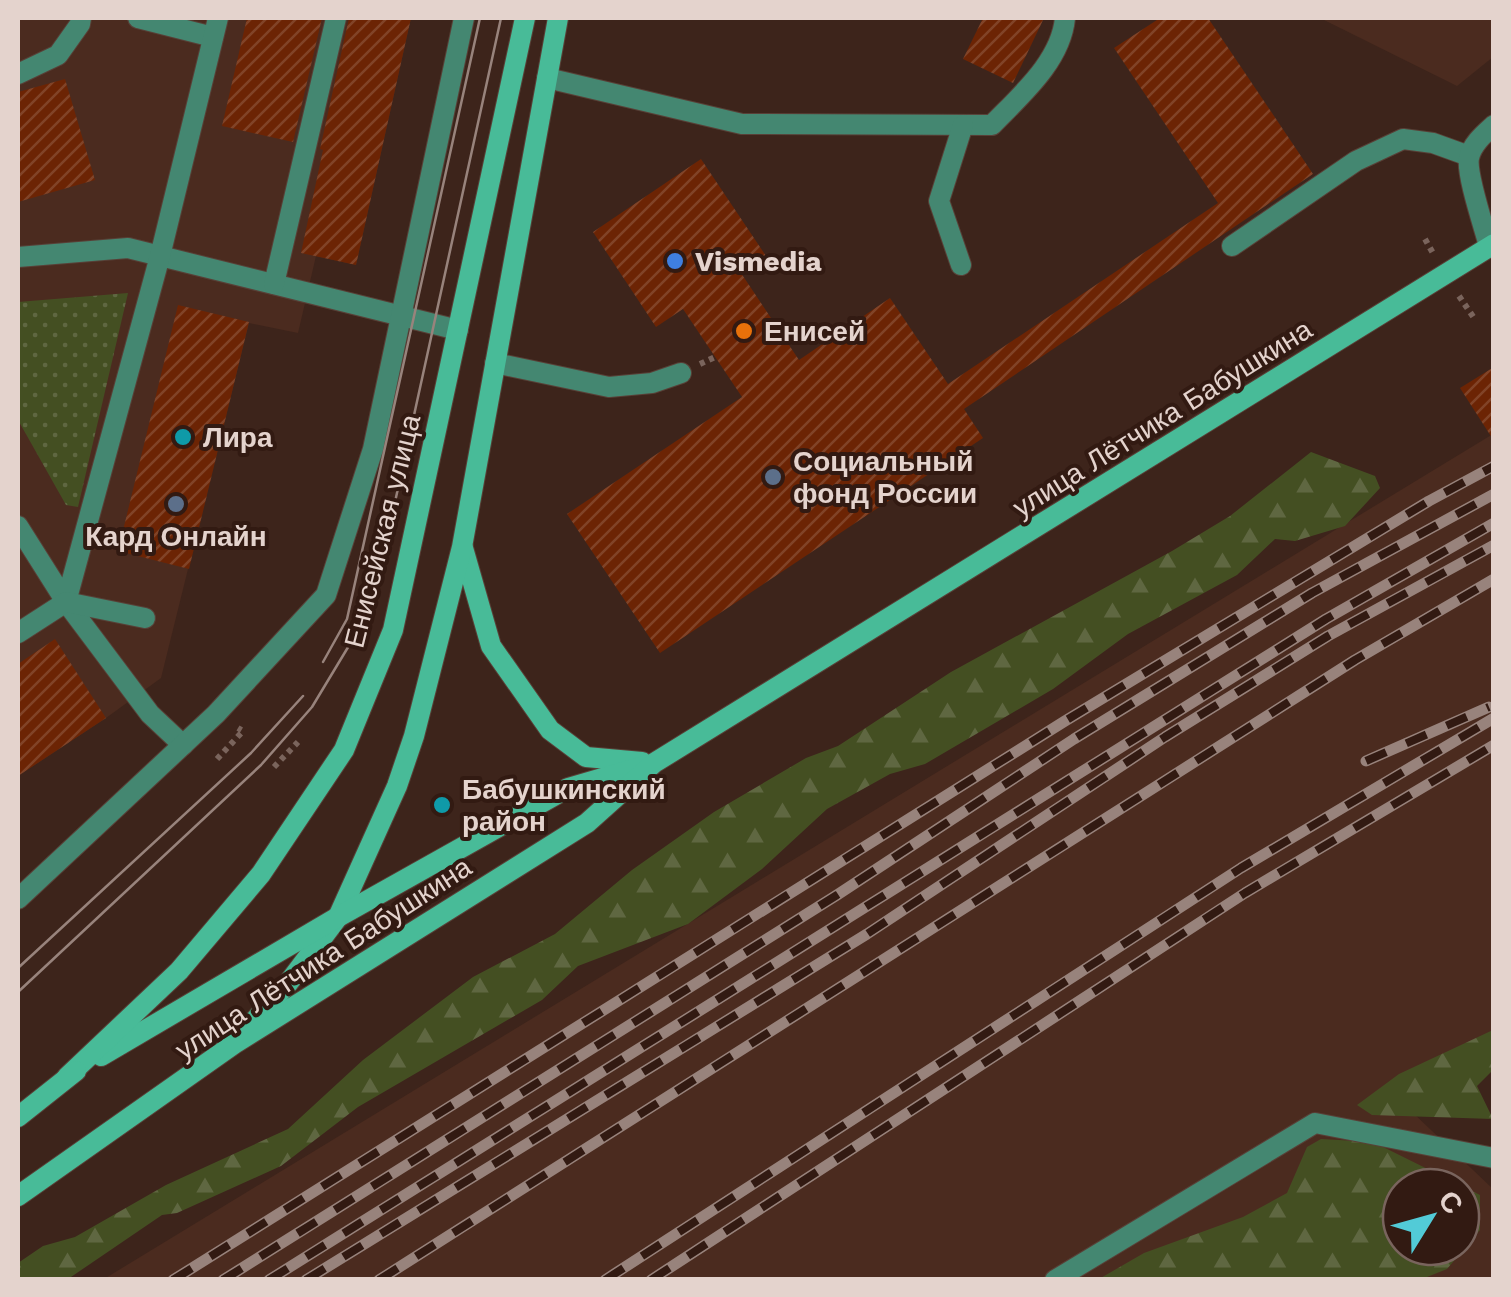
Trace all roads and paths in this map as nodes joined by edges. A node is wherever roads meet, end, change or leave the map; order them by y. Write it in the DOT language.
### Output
graph roads {
  1 [pos="81,18"];
  2 [pos="138,18"];
  3 [pos="336,18"];
  4 [pos="464,18"];
  5 [pos="526,18"];
  6 [pos="558,18"];
  7 [pos="1064,18"];
  8 [pos="216,27"];
  9 [pos="18,74"];
  10 [pos="547,78"];
  11 [pos="963,125"];
  12 [pos="1494,125"];
  13 [pos="1469,156"];
  14 [pos="1491,245"];
  15 [pos="1232,246"];
  16 [pos="160,256"];
  17 [pos="18,257"];
  18 [pos="960,265"];
  19 [pos="274,284"];
  20 [pos="400,317"];
  21 [pos="458,330"];
  22 [pos="496,363"];
  23 [pos="681,373"];
  24 [pos="18,526"];
  25 [pos="462,547"];
  26 [pos="66,602"];
  27 [pos="145,618"];
  28 [pos="18,634"];
  29 [pos="298,742"];
  30 [pos="183,745"];
  31 [pos="654,763"];
  32 [pos="274,767"];
  33 [pos="18,900"];
  34 [pos="338,917"];
  35 [pos="234,1044"];
  36 [pos="67,1076"];
  37 [pos="18,1116"];
  38 [pos="1494,1158"];
  39 [pos="18,1196"];
  40 [pos="1055,1280"];
  1 -- 9 [label="lane"];
  2 -- 8 [label="lane"];
  3 -- 19 [label="lane"];
  4 -- 20 [label="lane"];
  5 -- 21 [label="main road, Енисейская улица"];
  6 -- 10 [label="main road"];
  7 -- 11 [label="lane"];
  8 -- 16 [label="lane"];
  10 -- 11 [label="lane"];
  10 -- 22 [label="main road"];
  11 -- 18 [label="lane"];
  12 -- 13 [label="lane"];
  13 -- 14 [label="lane"];
  13 -- 15 [label="lane"];
  14 -- 31 [label="main road, улица Лётчика Бабушкина"];
  16 -- 17 [label="lane"];
  16 -- 19 [label="lane"];
  16 -- 26 [label="lane"];
  19 -- 20 [label="lane"];
  20 -- 21 [label="lane"];
  20 -- 30 [label="lane"];
  21 -- 36 [label="main road, Енисейская улица"];
  22 -- 23 [label="lane"];
  22 -- 25 [label="main road"];
  24 -- 26 [label="lane"];
  25 -- 31 [label="main road"];
  25 -- 34 [label="main road"];
  26 -- 27 [label="lane"];
  26 -- 28 [label="lane"];
  26 -- 30 [label="lane"];
  29 -- 32 [label="path"];
  30 -- 33 [label="lane"];
  31 -- 34 [label="main road, улица Лётчика Бабушкина"];
  31 -- 35 [label="main road, улица Лётчика Бабушкина"];
  34 -- 35 [label="main road"];
  34 -- 36 [label="main road, улица Лётчика Бабушкина"];
  35 -- 39 [label="main road, улица Лётчика Бабушкина"];
  36 -- 37 [label="main road, улица Лётчика Бабушкина"];
  38 -- 40 [label="lane"];
}
